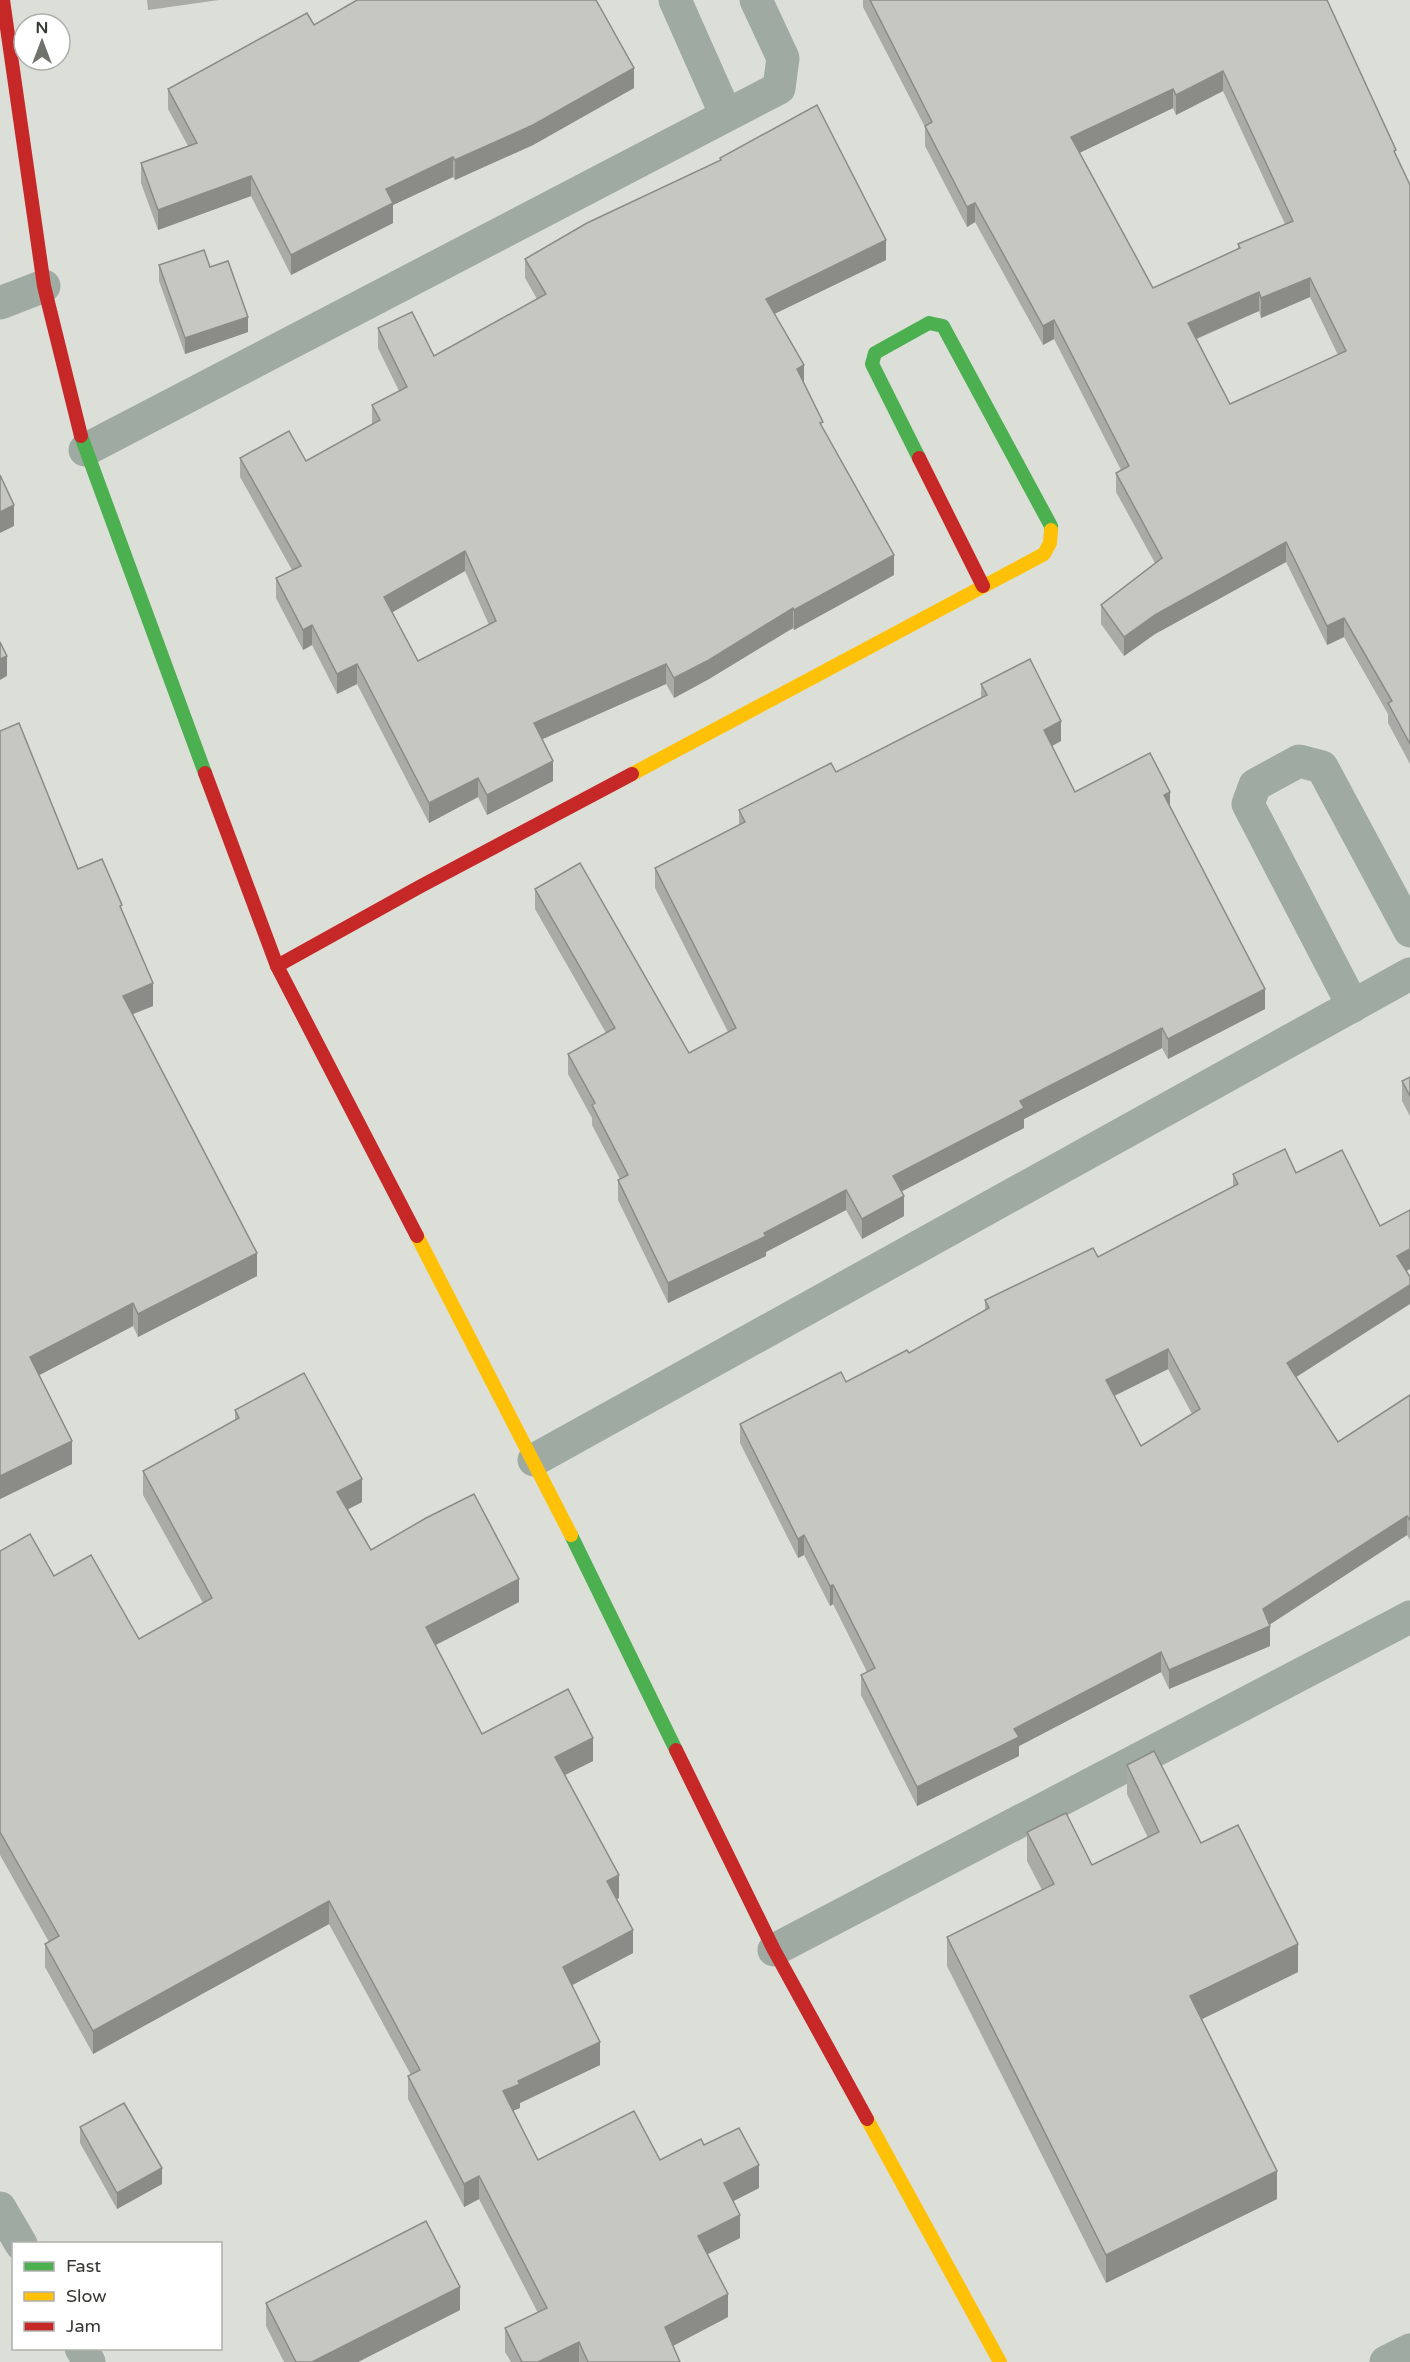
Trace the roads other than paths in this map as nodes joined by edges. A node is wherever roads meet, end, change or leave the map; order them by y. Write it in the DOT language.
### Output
graph roads {
  1 [pos="3,0"];
  2 [pos="675,0"];
  3 [pos="756,0"];
  4 [pos="726,115"];
  5 [pos="44,286"];
  6 [pos="0,303"];
  7 [pos="85,450"];
  8 [pos="983,586"];
  9 [pos="1410,931"];
  10 [pos="277,966"];
  11 [pos="1410,974"];
  12 [pos="1353,1006"];
  13 [pos="534,1460"];
  14 [pos="1410,1617"];
  15 [pos="774,1950"];
  16 [pos="0,2208"];
  17 [pos="20,2242"];
  18 [pos="1410,2350"];
  19 [pos="1000,2362"];
  20 [pos="1386,2362"];
  1 -- 5 [label="street"];
  2 -- 4 [label="street"];
  3 -- 4 [label="street"];
  4 -- 7 [label="street"];
  5 -- 6 [label="street"];
  5 -- 7 [label="street"];
  7 -- 10 [label="street"];
  8 -- 8 [label="street"];
  8 -- 10 [label="street"];
  9 -- 12 [label="street"];
  10 -- 13 [label="street"];
  11 -- 12 [label="street"];
  12 -- 13 [label="street"];
  13 -- 15 [label="street"];
  14 -- 15 [label="street"];
  15 -- 19 [label="street"];
  16 -- 17 [label="street"];
  18 -- 20 [label="street"];
}
